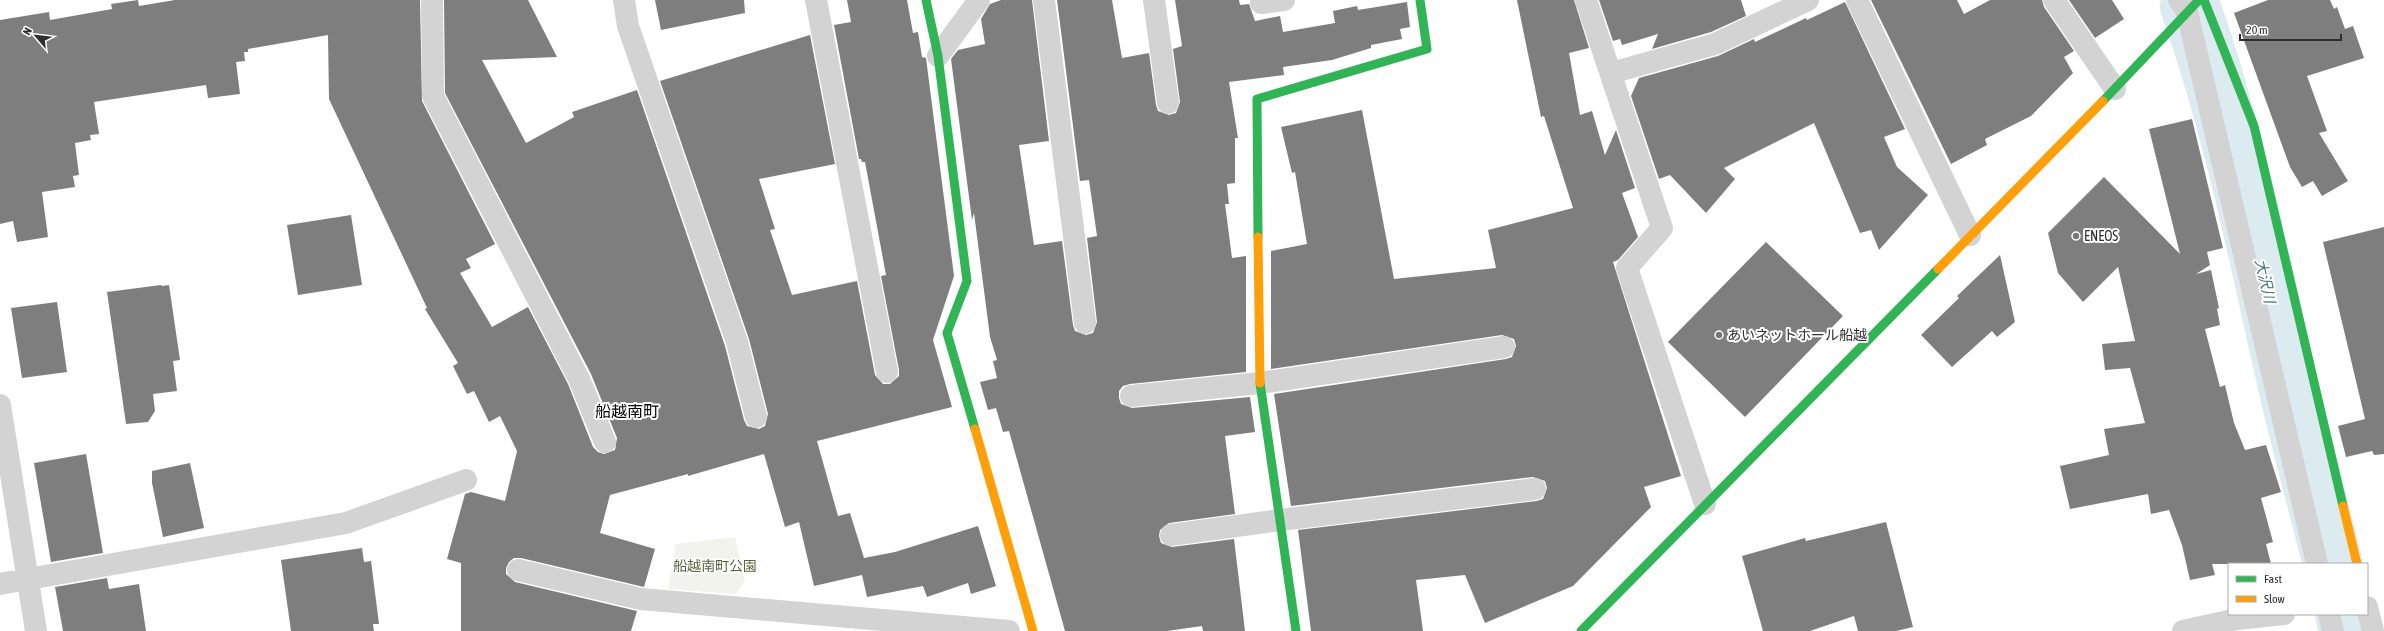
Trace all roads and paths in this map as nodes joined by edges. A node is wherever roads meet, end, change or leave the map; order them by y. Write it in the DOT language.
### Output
graph roads {
  1 [pos="432,0"];
  2 [pos="624,0"];
  3 [pos="816,0"];
  4 [pos="926,0"];
  5 [pos="978,0"];
  6 [pos="1044,0"];
  7 [pos="1154,0"];
  8 [pos="1284,0"];
  9 [pos="1420,0"];
  10 [pos="1586,0"];
  11 [pos="1808,0"];
  12 [pos="1857,0"];
  13 [pos="2054,0"];
  14 [pos="1261,3"];
  15 [pos="2192,3"];
  16 [pos="938,56"];
  17 [pos="1610,73"];
  18 [pos="2115,89"];
  19 [pos="1168,103"];
  20 [pos="1970,235"];
  21 [pos="1084,323"];
  22 [pos="1504,347"];
  23 [pos="887,372"];
  24 [pos="1260,383"];
  25 [pos="1131,396"];
  26 [pos="0,405"];
  27 [pos="756,417"];
  28 [pos="605,442"];
  29 [pos="466,480"];
  30 [pos="1535,489"];
  31 [pos="1706,504"];
  32 [pos="1280,520"];
  33 [pos="1171,535"];
  34 [pos="2317,563"];
  35 [pos="2357,563"];
  36 [pos="518,570"];
  37 [pos="28,580"];
  38 [pos="0,584"];
  39 [pos="2384,601"];
  40 [pos="2368,602"];
  41 [pos="2368,611"];
  42 [pos="2275,615"];
  43 [pos="2329,615"];
  44 [pos="36,631"];
  45 [pos="1009,631"];
  46 [pos="1033,631"];
  47 [pos="1296,631"];
  48 [pos="1581,631"];
  49 [pos="2184,631"];
  50 [pos="2333,631"];
  51 [pos="2373,631"];
  1 -- 28 [label="street"];
  2 -- 27 [label="street"];
  3 -- 23 [label="street"];
  4 -- 16 [label="street"];
  5 -- 16 [label="street"];
  6 -- 21 [label="street"];
  7 -- 19 [label="street"];
  8 -- 14 [label="street"];
  9 -- 24 [label="street"];
  10 -- 17 [label="street"];
  11 -- 17 [label="street"];
  12 -- 20 [label="street"];
  13 -- 18 [label="street"];
  15 -- 18 [label="street"];
  15 -- 34 [label="street"];
  15 -- 35 [label="street"];
  16 -- 46 [label="street"];
  17 -- 31 [label="street"];
  18 -- 20 [label="street"];
  20 -- 31 [label="street"];
  22 -- 24 [label="street"];
  24 -- 25 [label="street"];
  24 -- 32 [label="street"];
  26 -- 37 [label="street"];
  29 -- 37 [label="street"];
  30 -- 32 [label="street"];
  31 -- 48 [label="street"];
  32 -- 33 [label="street"];
  32 -- 47 [label="street"];
  36 -- 45 [label="street"];
  37 -- 38 [label="street"];
  37 -- 44 [label="street"];
  39 -- 40 [label="street"];
  41 -- 51 [label="street"];
  42 -- 49 [label="street"];
  43 -- 50 [label="street"];
}
